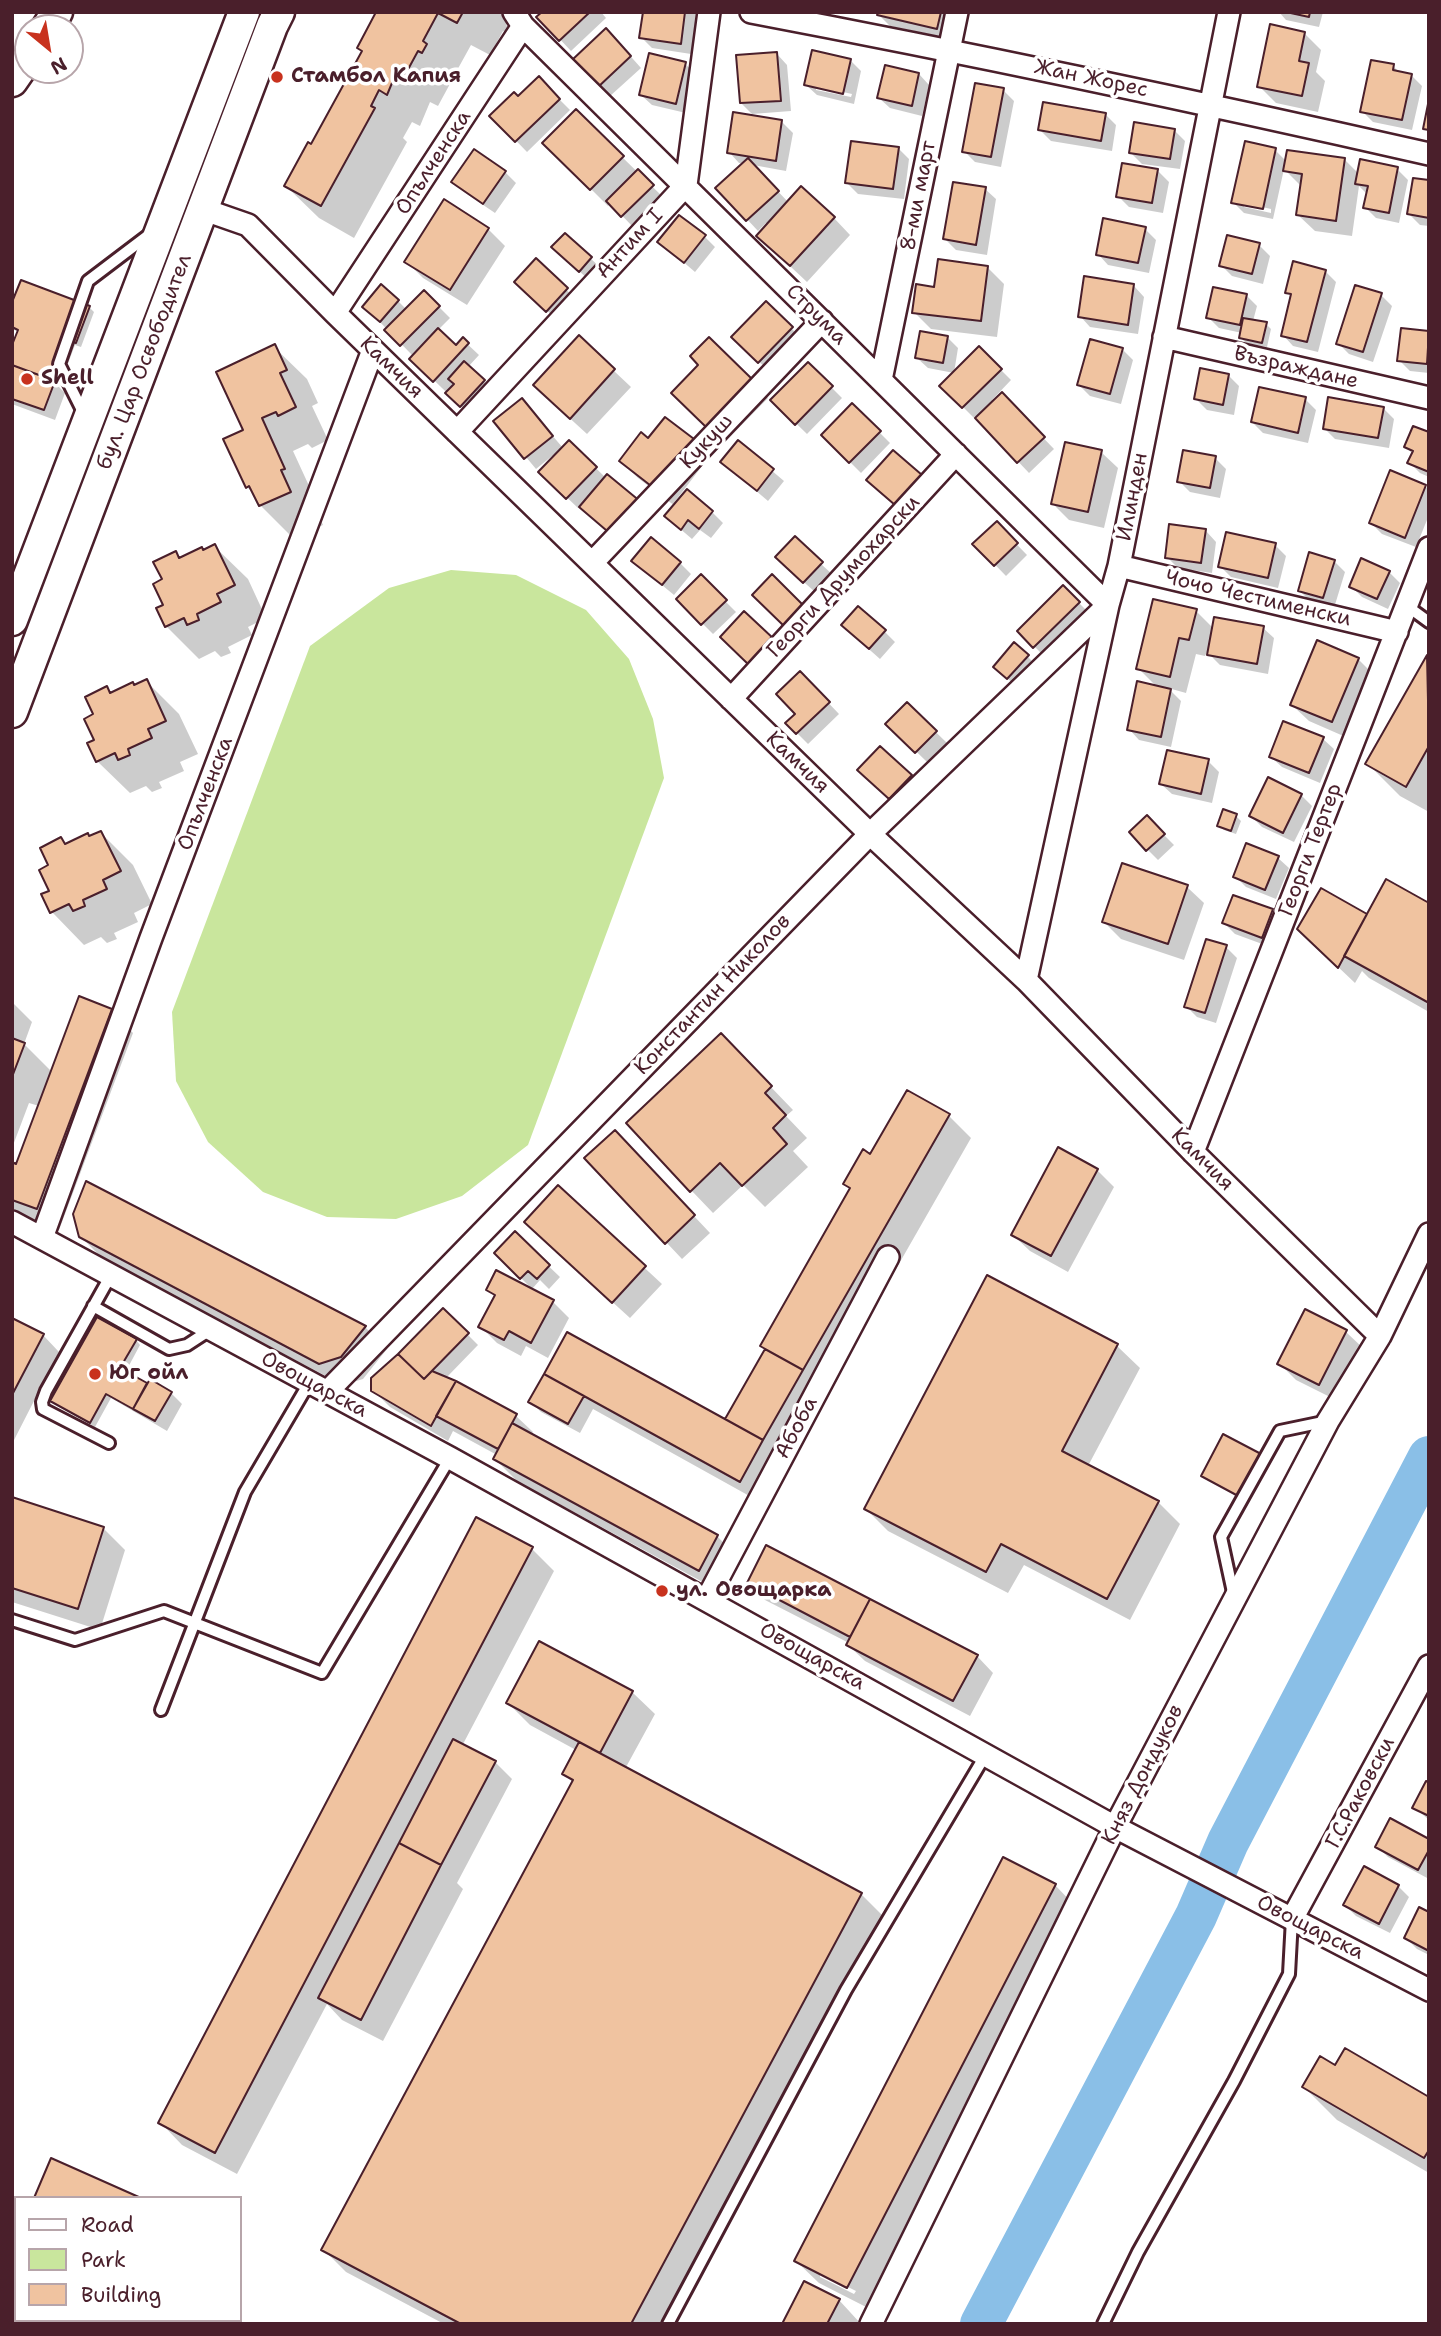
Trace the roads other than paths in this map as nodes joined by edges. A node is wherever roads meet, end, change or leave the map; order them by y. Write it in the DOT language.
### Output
graph roads {
  1 [pos="244,12"];
  2 [pos="279,12"];
  3 [pos="709,12"];
  4 [pos="751,12"];
  5 [pos="957,12"];
  6 [pos="1229,12"];
  7 [pos="519,19"];
  8 [pos="948,49"];
  9 [pos="1211,104"];
  10 [pos="1429,154"];
  11 [pos="686,185"];
  12 [pos="202,209"];
  13 [pos="164,224"];
  14 [pos="335,313"];
  15 [pos="822,321"];
  16 [pos="1164,337"];
  17 [pos="373,350"];
  18 [pos="881,380"];
  19 [pos="1429,398"];
  20 [pos="88,422"];
  21 [pos="457,432"];
  22 [pos="956,454"];
  23 [pos="1429,548"];
  24 [pos="592,564"];
  25 [pos="1119,565"];
  26 [pos="1108,605"];
  27 [pos="1406,606"];
  28 [pos="12,620"];
  29 [pos="1429,621"];
  30 [pos="1397,632"];
  31 [pos="731,699"];
  32 [pos="12,712"];
  33 [pos="870,834"];
  34 [pos="1026,979"];
  35 [pos="1193,1152"];
  36 [pos="15,1228"];
  37 [pos="1429,1234"];
  38 [pos="42,1238"];
  39 [pos="888,1257"];
  40 [pos="111,1275"];
  41 [pos="93,1306"];
  42 [pos="210,1330"];
  43 [pos="1380,1336"];
  44 [pos="318,1387"];
  45 [pos="1328,1421"];
  46 [pos="109,1443"];
  47 [pos="450,1458"];
  48 [pos="707,1600"];
  49 [pos="1234,1600"];
  50 [pos="12,1620"];
  51 [pos="196,1624"];
  52 [pos="1429,1666"];
  53 [pos="161,1710"];
  54 [pos="986,1754"];
  55 [pos="1115,1827"];
  56 [pos="1292,1919"];
  57 [pos="1429,1990"];
  58 [pos="668,2324"];
  59 [pos="871,2324"];
  60 [pos="1103,2324"];
  1 -- 13 [label="main road, бул. Цар Освободител"];
  2 -- 12 [label="main road, бул. Цар Освободител"];
  3 -- 11 [label="street"];
  4 -- 8 [label="street, Жан Жорес"];
  5 -- 8 [label="street, 8-ми март"];
  6 -- 9 [label="street, Илинден"];
  7 -- 11 [label="street, Струма"];
  7 -- 14 [label="street, Опълченска"];
  8 -- 9 [label="street, Жан Жорес"];
  8 -- 18 [label="street, 8-ми март"];
  9 -- 10 [label="street, Жан Жорес"];
  9 -- 16 [label="street, Илинден"];
  11 -- 15 [label="street, Струма"];
  11 -- 21 [label="street, Антим I"];
  12 -- 14 [label="street, Камчия"];
  12 -- 32 [label="main road, бул. Цар Освободител"];
  13 -- 20 [label="main road, бул. Цар Освободител"];
  13 -- 20 [label="lane"];
  14 -- 17 [label="street, Камчия"];
  15 -- 18 [label="street, Струма"];
  15 -- 24 [label="street, Кукуш"];
  16 -- 19 [label="street, Възраждане"];
  16 -- 25 [label="street, Илинден"];
  17 -- 21 [label="street, Камчия"];
  17 -- 38 [label="street, Опълченска"];
  18 -- 22 [label="street, Струма"];
  20 -- 28 [label="main road, бул. Цар Освободител"];
  21 -- 24 [label="street, Камчия"];
  22 -- 26 [label="street, Струма"];
  22 -- 31 [label="street, Георги Друмохарски"];
  23 -- 27 [label="street, Георги Тертер"];
  24 -- 31 [label="street, Камчия"];
  25 -- 26 [label="street, Илинден"];
  25 -- 30 [label="street, Чочо Честименски"];
  26 -- 33 [label="street, Константин Николов"];
  26 -- 34 [label="street, Илинден"];
  27 -- 29 [label="lane"];
  27 -- 30 [label="street, Георги Тертер"];
  30 -- 35 [label="street, Георги Тертер"];
  31 -- 33 [label="street, Камчия"];
  33 -- 34 [label="street, Камчия"];
  33 -- 44 [label="street, Константин Николов"];
  34 -- 35 [label="street, Камчия"];
  35 -- 43 [label="street, Камчия"];
  36 -- 38 [label="street, Овощарска"];
  37 -- 43 [label="street, Княз Дондуков"];
  38 -- 40 [label="street, Овощарска"];
  39 -- 48 [label="street, Абоба"];
  40 -- 41 [label="lane"];
  40 -- 42 [label="street, Овощарска"];
  41 -- 42 [label="lane"];
  41 -- 46 [label="lane"];
  42 -- 44 [label="street, Овощарска"];
  43 -- 45 [label="street, Княз Дондуков"];
  44 -- 47 [label="street, Овощарска"];
  44 -- 51 [label="lane"];
  45 -- 49 [label="street, Княз Дондуков"];
  45 -- 49 [label="lane"];
  47 -- 48 [label="street, Овощарска"];
  47 -- 51 [label="lane"];
  48 -- 54 [label="street, Овощарска"];
  49 -- 55 [label="street, Княз Дондуков"];
  50 -- 51 [label="lane"];
  51 -- 53 [label="lane"];
  52 -- 56 [label="street, Г.С.Раковски"];
  54 -- 55 [label="street, Овощарска"];
  54 -- 58 [label="lane"];
  55 -- 56 [label="street, Овощарска"];
  55 -- 59 [label="street, Княз Дондуков"];
  56 -- 57 [label="street, Овощарска"];
  56 -- 60 [label="lane"];
}
